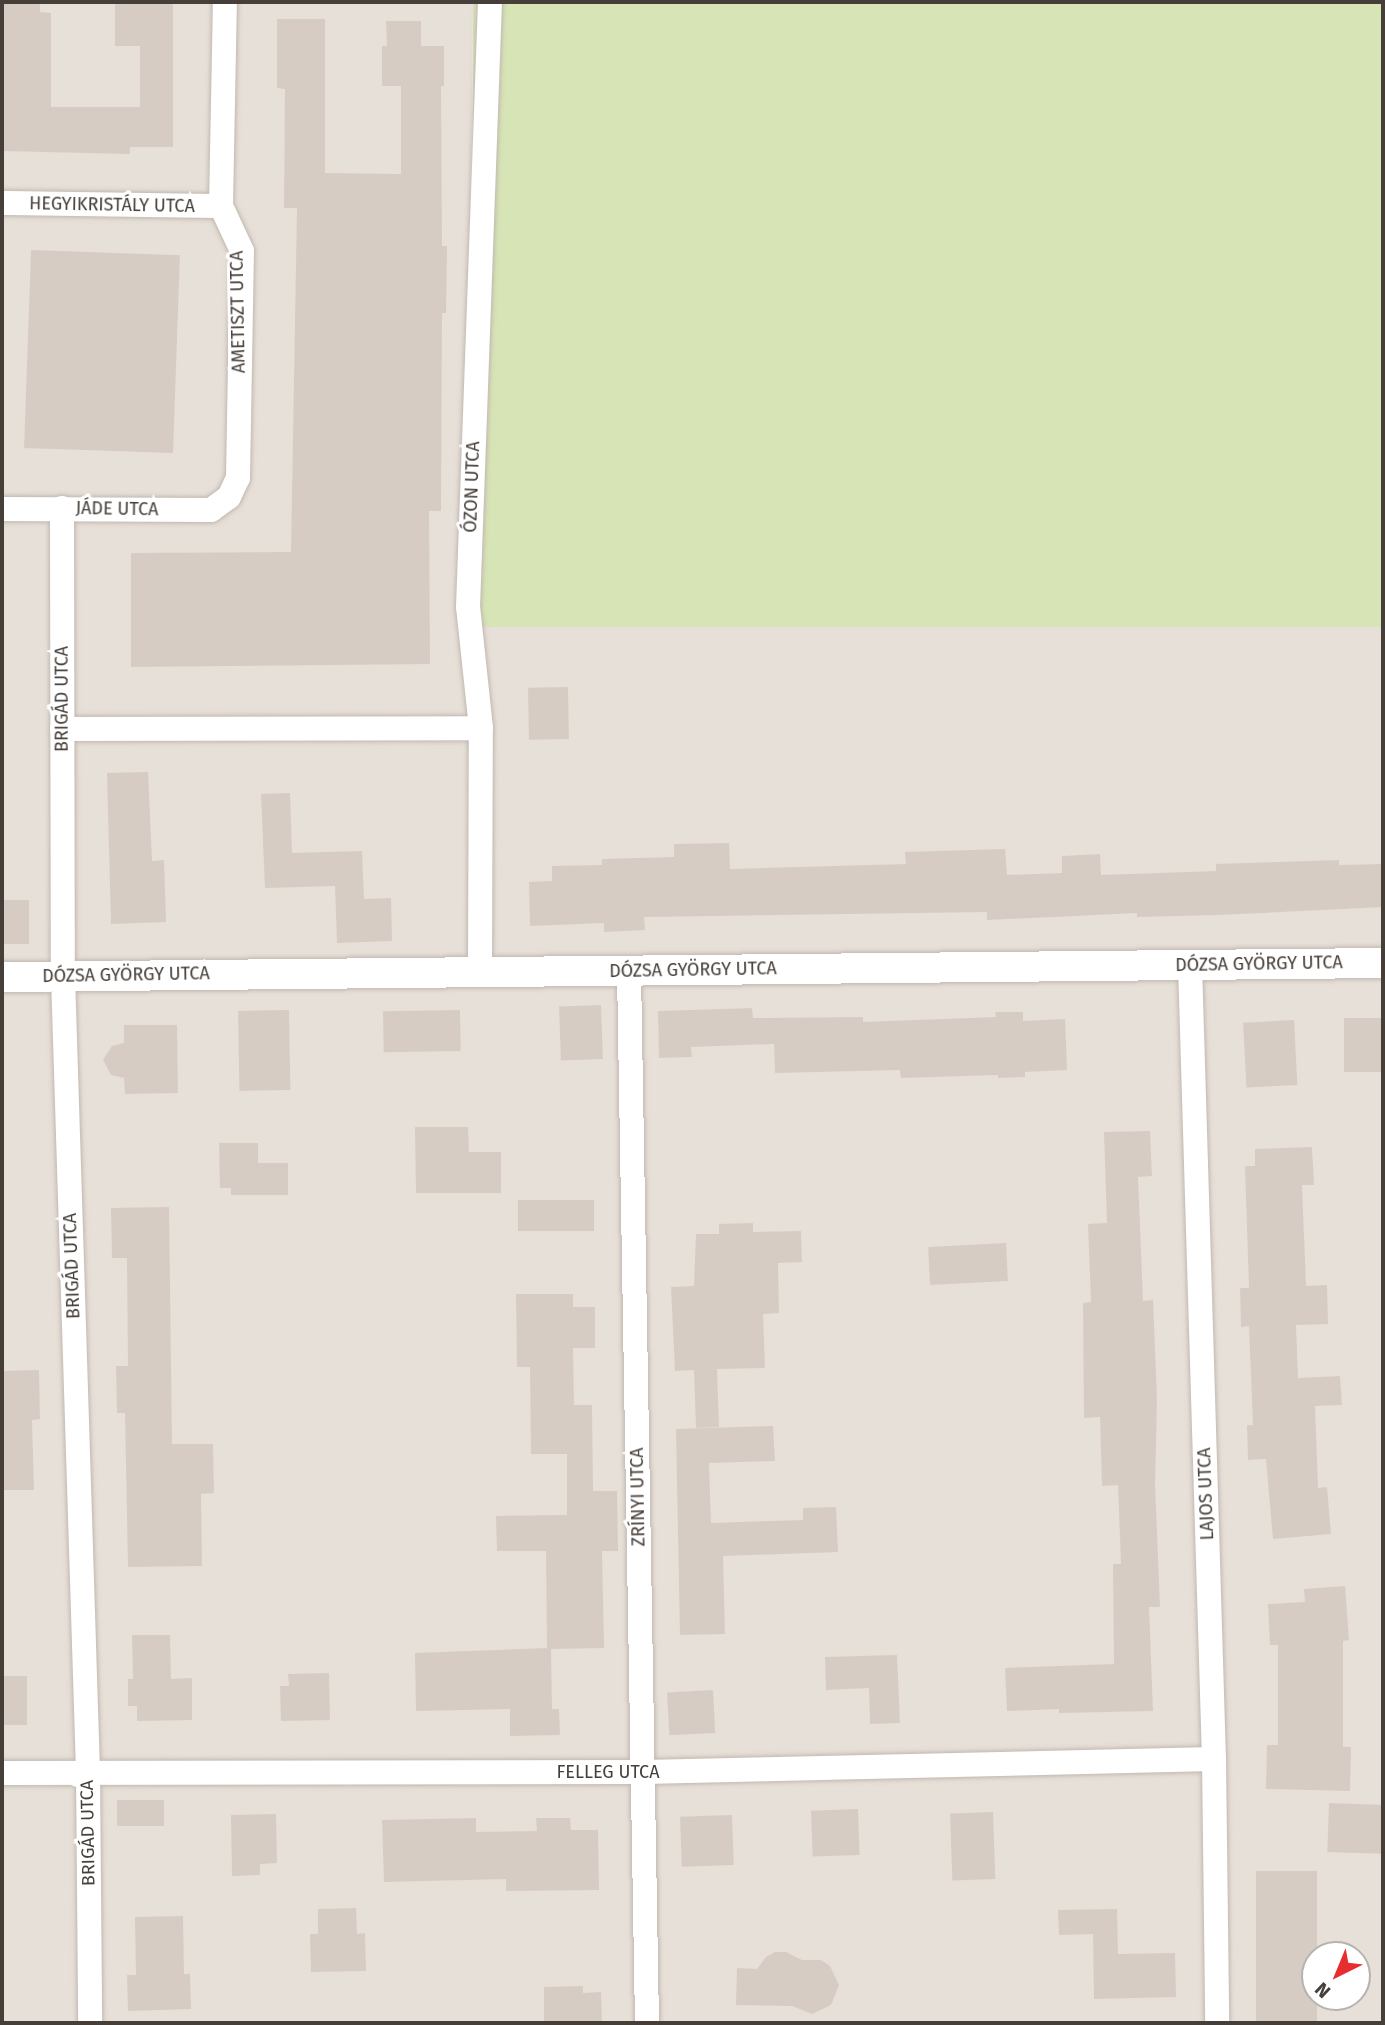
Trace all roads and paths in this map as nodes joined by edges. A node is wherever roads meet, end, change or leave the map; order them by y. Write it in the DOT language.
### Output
graph roads {
  1 [pos="225,2"];
  2 [pos="490,2"];
  3 [pos="2,203"];
  4 [pos="221,206"];
  5 [pos="229,497"];
  6 [pos="62,508"];
  7 [pos="2,509"];
  8 [pos="481,728"];
  9 [pos="62,729"];
  10 [pos="1383,963"];
  11 [pos="1190,965"];
  12 [pos="480,971"];
  13 [pos="629,971"];
  14 [pos="63,976"];
  15 [pos="2,977"];
  16 [pos="1214,1759"];
  17 [pos="643,1772"];
  18 [pos="2,1773"];
  19 [pos="88,1773"];
  20 [pos="90,2023"];
  21 [pos="647,2023"];
  22 [pos="1217,2023"];
  1 -- 4 [label="street, AMETISZT UTCA"];
  2 -- 8 [label="street, ÓZON UTCA"];
  3 -- 4 [label="street, HEGYIKRISTÁLY UTCA"];
  4 -- 5 [label="street, AMETISZT UTCA"];
  5 -- 6 [label="street, JÁDE UTCA"];
  6 -- 7 [label="street, JÁDE UTCA"];
  6 -- 9 [label="street, BRIGÁD UTCA"];
  8 -- 9 [label="street"];
  8 -- 12 [label="street, ÓZON UTCA"];
  9 -- 14 [label="street, BRIGÁD UTCA"];
  10 -- 11 [label="street, DÓZSA GYÖRGY UTCA"];
  11 -- 13 [label="street, DÓZSA GYÖRGY UTCA"];
  11 -- 16 [label="street, LAJOS UTCA"];
  12 -- 13 [label="street, DÓZSA GYÖRGY UTCA"];
  12 -- 14 [label="street, DÓZSA GYÖRGY UTCA"];
  13 -- 17 [label="street, ZRÍNYI UTCA"];
  14 -- 15 [label="street, DÓZSA GYÖRGY UTCA"];
  14 -- 19 [label="street, BRIGÁD UTCA"];
  16 -- 17 [label="street, FELLEG UTCA"];
  16 -- 22 [label="street, LAJOS UTCA"];
  17 -- 19 [label="street, FELLEG UTCA"];
  17 -- 21 [label="street, ZRÍNYI UTCA"];
  18 -- 19 [label="street, FELLEG UTCA"];
  19 -- 20 [label="street, BRIGÁD UTCA"];
}
